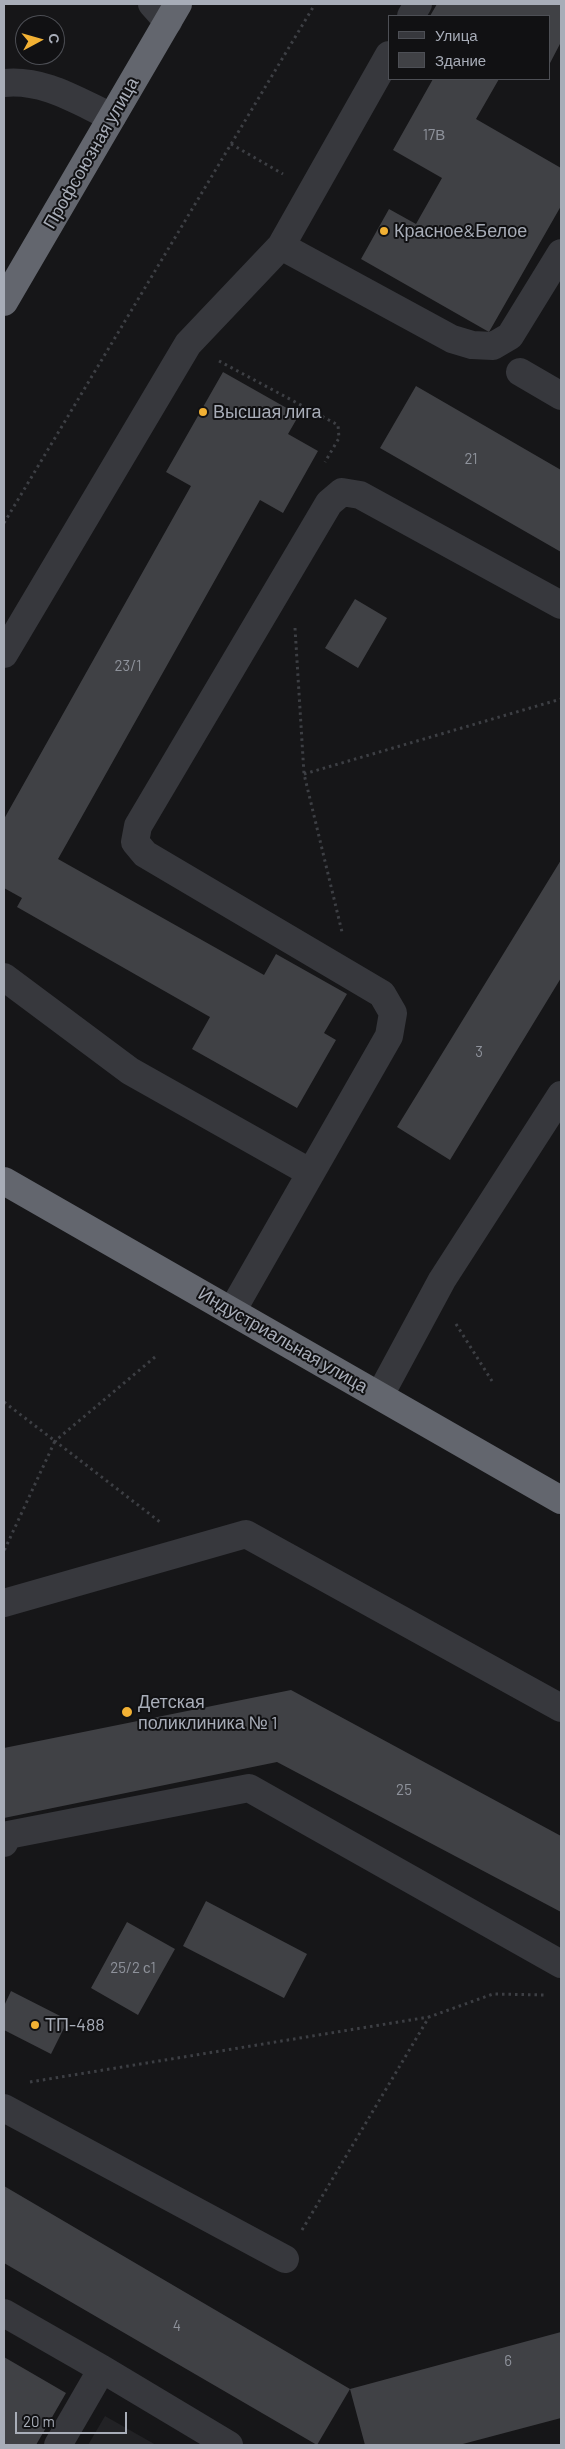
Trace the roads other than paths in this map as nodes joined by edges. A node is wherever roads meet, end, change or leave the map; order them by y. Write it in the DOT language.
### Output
graph roads {
  1 [pos="418,4"];
  2 [pos="166,10"];
  3 [pos="412,15"];
  4 [pos="388,57"];
  5 [pos="4,83"];
  6 [pos="112,117"];
  7 [pos="280,246"];
  8 [pos="561,253"];
  9 [pos="4,302"];
  10 [pos="520,372"];
  11 [pos="561,396"];
  12 [pos="561,606"];
  13 [pos="4,654"];
  14 [pos="4,977"];
  15 [pos="561,1095"];
  16 [pos="310,1173"];
  17 [pos="4,1181"];
  18 [pos="232,1310"];
  19 [pos="380,1395"];
  20 [pos="561,1500"];
  21 [pos="4,1603"];
  22 [pos="561,1708"];
  23 [pos="4,1843"];
  24 [pos="561,1964"];
  25 [pos="4,2108"];
  26 [pos="286,2259"];
  27 [pos="4,2313"];
  28 [pos="102,2368"];
  29 [pos="58,2445"];
  30 [pos="229,2445"];
  1 -- 3 [label="street"];
  2 -- 6 [label="highway, Профсоюзная улица"];
  4 -- 7 [label="street"];
  5 -- 6 [label="street"];
  6 -- 9 [label="highway, Профсоюзная улица"];
  7 -- 8 [label="street"];
  7 -- 13 [label="street"];
  10 -- 11 [label="street"];
  12 -- 16 [label="street"];
  14 -- 16 [label="street"];
  15 -- 19 [label="street"];
  16 -- 18 [label="street"];
  17 -- 18 [label="highway, Индустриальная улица"];
  18 -- 19 [label="highway, Индустриальная улица"];
  19 -- 20 [label="highway, Индустриальная улица"];
  21 -- 22 [label="street"];
  23 -- 24 [label="street"];
  25 -- 26 [label="street"];
  27 -- 28 [label="street"];
  28 -- 29 [label="street"];
  28 -- 30 [label="street"];
}
